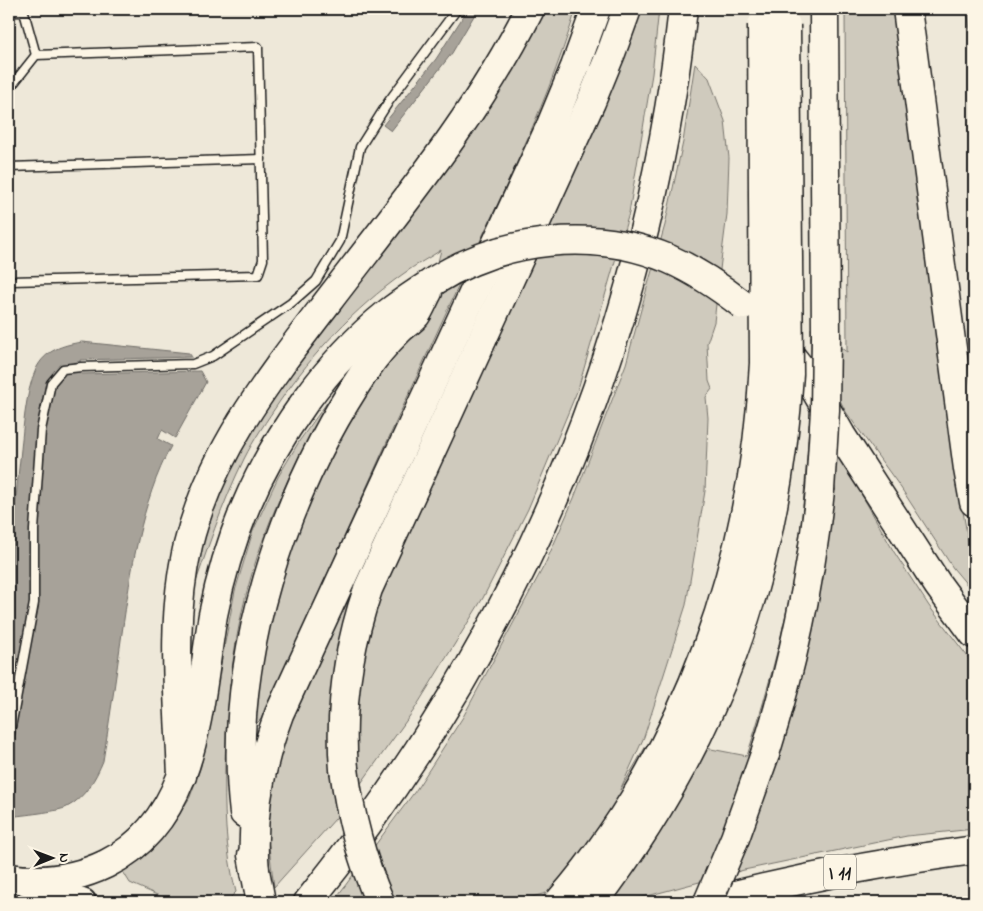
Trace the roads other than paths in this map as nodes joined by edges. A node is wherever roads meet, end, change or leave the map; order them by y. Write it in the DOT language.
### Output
graph roads {
  1 [pos="457,9"];
  2 [pos="530,9"];
  3 [pos="596,9"];
  4 [pos="627,9"];
  5 [pos="683,9"];
  6 [pos="824,9"];
  7 [pos="907,9"];
  8 [pos="9,12"];
  9 [pos="774,17"];
  10 [pos="36,55"];
  11 [pos="9,89"];
  12 [pos="261,159"];
  13 [pos="9,167"];
  14 [pos="9,279"];
  15 [pos="434,281"];
  16 [pos="974,502"];
  17 [pos="974,634"];
  18 [pos="9,738"];
  19 [pos="182,776"];
  20 [pos="974,850"];
  21 [pos="254,872"];
  22 [pos="9,878"];
  23 [pos="84,902"];
  24 [pos="261,902"];
  25 [pos="308,902"];
  26 [pos="380,902"];
  27 [pos="559,902"];
  28 [pos="594,902"];
  29 [pos="708,902"];
  1 -- 18 [label="lane"];
  2 -- 19 [label="highway"];
  3 -- 21 [label="highway"];
  4 -- 26 [label="highway, bridge"];
  5 -- 25 [label="highway"];
  6 -- 29 [label="highway, bridge"];
  7 -- 16 [label="highway"];
  8 -- 10 [label="lane"];
  9 -- 27 [label="highway, bridge"];
  9 -- 28 [label="highway, bridge"];
  10 -- 11 [label="lane"];
  10 -- 12 [label="lane"];
  12 -- 13 [label="lane"];
  12 -- 14 [label="lane"];
  15 -- 17 [label="highway, bridge"];
  15 -- 19 [label="highway"];
  15 -- 21 [label="highway"];
  19 -- 22 [label="highway"];
  20 -- 29 [label="highway, I 11"];
  21 -- 24 [label="highway"];
  22 -- 23 [label="main road"];
}
